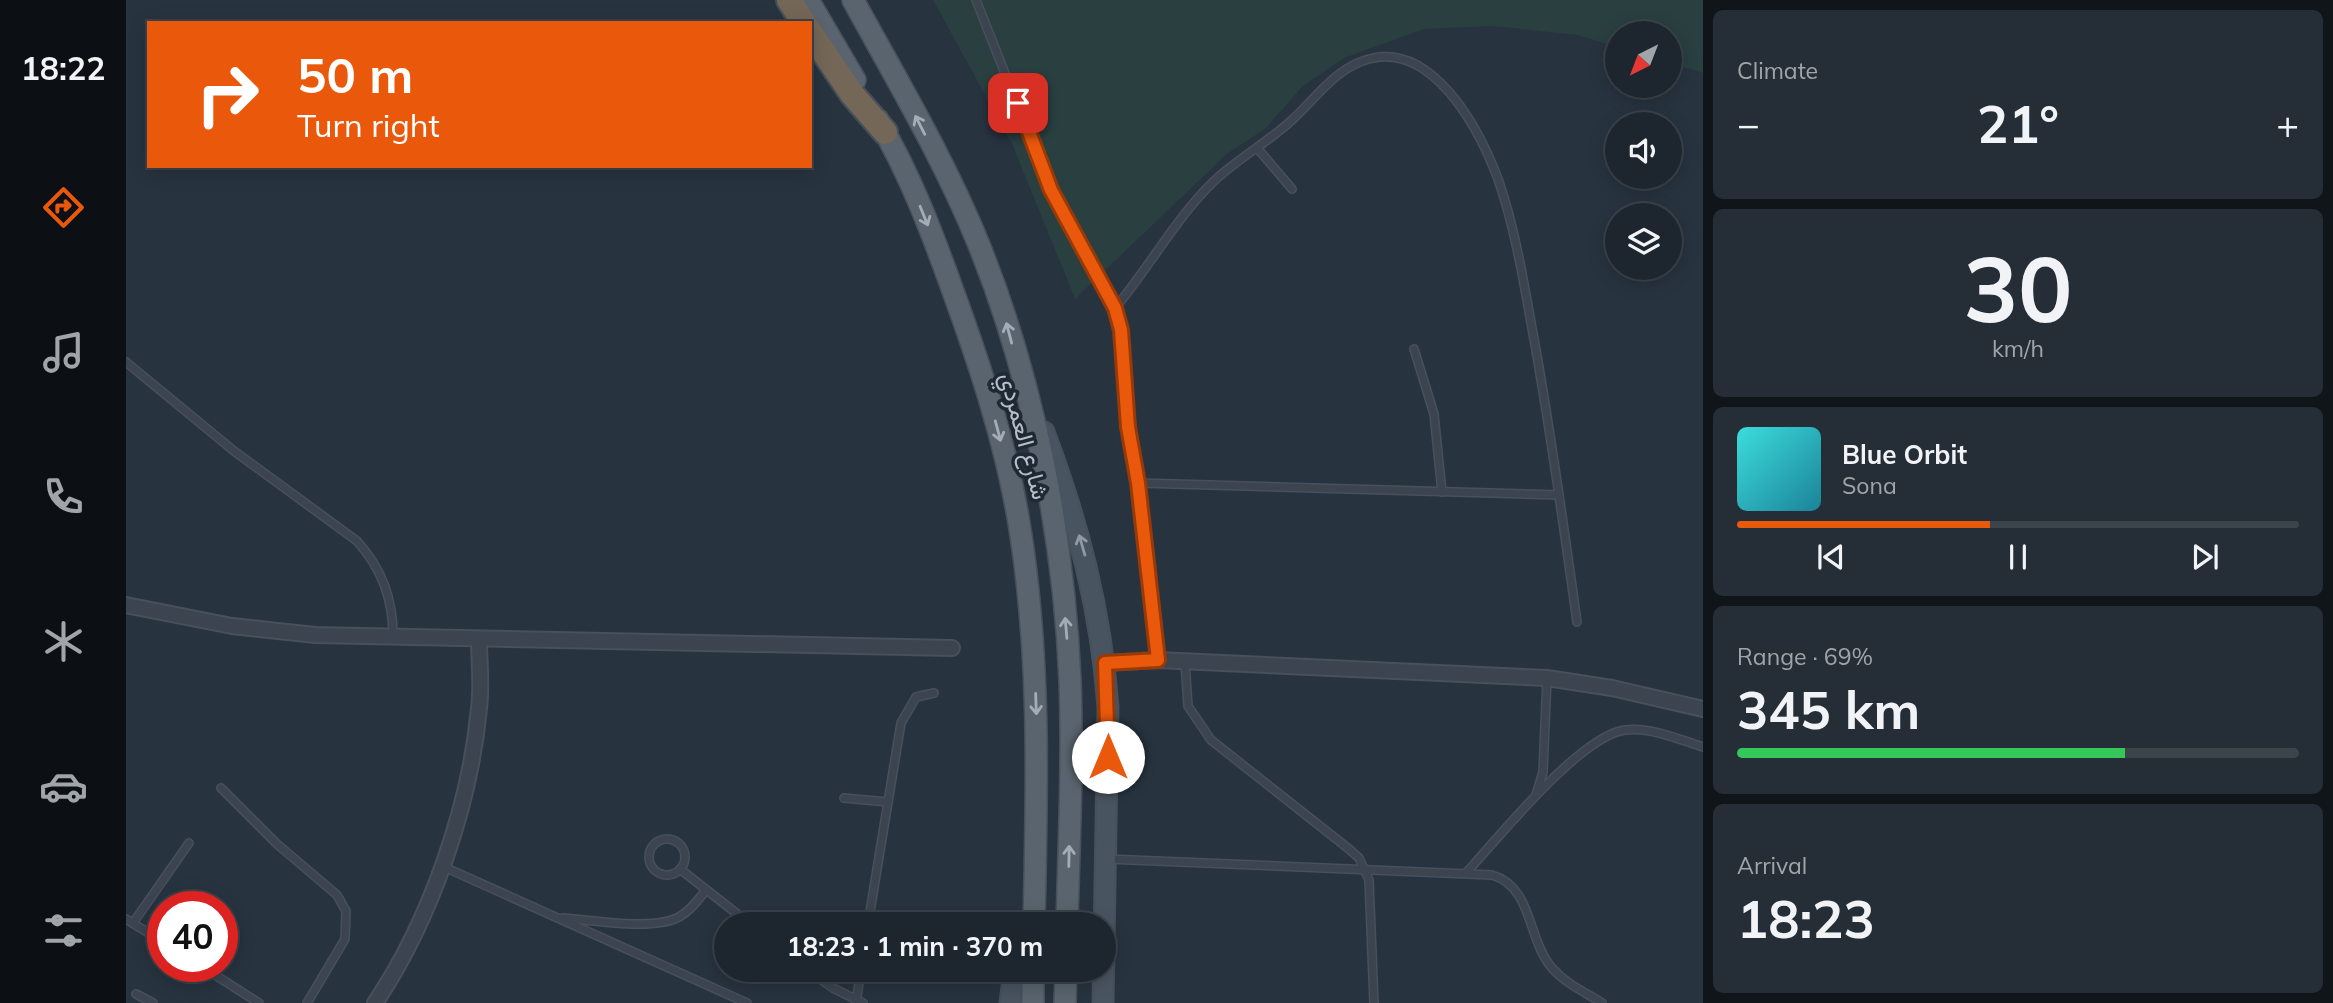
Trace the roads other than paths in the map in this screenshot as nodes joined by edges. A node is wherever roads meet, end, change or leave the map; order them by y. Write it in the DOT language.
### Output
graph roads {
  1 [pos="789,0"];
  2 [pos="808,0"];
  3 [pos="853,0"];
  4 [pos="976,0"];
  5 [pos="803,21"];
  6 [pos="812,35"];
  7 [pos="885,132"];
  8 [pos="1258,149"];
  9 [pos="1292,189"];
  10 [pos="1115,308"];
  11 [pos="1414,349"];
  12 [pos="126,362"];
  13 [pos="1024,390"];
  14 [pos="1138,483"];
  15 [pos="1443,492"];
  16 [pos="1559,495"];
  17 [pos="126,605"];
  18 [pos="1577,622"];
  19 [pos="393,637"];
  20 [pos="479,639"];
  21 [pos="952,649"];
  22 [pos="1158,660"];
  23 [pos="1105,663"];
  24 [pos="1185,663"];
  25 [pos="1548,678"];
  26 [pos="934,693"];
  27 [pos="1703,709"];
  28 [pos="1703,747"];
  29 [pos="221,788"];
  30 [pos="844,798"];
  31 [pos="1535,799"];
  32 [pos="888,802"];
  33 [pos="189,843"];
  34 [pos="1107,859"];
  35 [pos="441,866"];
  36 [pos="680,869"];
  37 [pos="1366,869"];
  38 [pos="1467,872"];
  39 [pos="706,890"];
  40 [pos="734,912"];
  41 [pos="870,912"];
  42 [pos="1032,912"];
  43 [pos="1067,912"];
  44 [pos="559,918"];
  45 [pos="129,921"];
  46 [pos="147,932"];
  47 [pos="226,982"];
  48 [pos="826,982"];
  49 [pos="860,982"];
  50 [pos="1013,982"];
  51 [pos="1034,982"];
  52 [pos="1066,982"];
  53 [pos="136,994"];
  54 [pos="858,1002"];
  55 [pos="153,1003"];
  56 [pos="259,1003"];
  57 [pos="307,1003"];
  58 [pos="375,1003"];
  59 [pos="747,1003"];
  60 [pos="1010,1003"];
  61 [pos="1033,1003"];
  62 [pos="1065,1003"];
  63 [pos="1104,1003"];
  64 [pos="1374,1003"];
  65 [pos="1602,1003"];
  1 -- 5 [label="highway"];
  2 -- 7 [label="main road, شارع العمردي"];
  13 -- 3 [label="main road, شارع العمردي, one-way"];
  4 -- 10 [label="lane"];
  6 -- 7 [label="highway"];
  7 -- 42 [label="main road, شارع العمردي, one-way"];
  8 -- 9 [label="lane"];
  8 -- 10 [label="lane"];
  8 -- 16 [label="lane"];
  10 -- 14 [label="lane"];
  11 -- 15 [label="lane"];
  12 -- 19 [label="lane"];
  23 -- 13 [label="street, one-way"];
  43 -- 13 [label="main road, شارع العمردي, one-way"];
  14 -- 15 [label="lane"];
  14 -- 22 [label="lane"];
  15 -- 16 [label="lane"];
  16 -- 18 [label="lane"];
  17 -- 19 [label="street"];
  19 -- 20 [label="street"];
  20 -- 21 [label="street"];
  20 -- 35 [label="street"];
  22 -- 23 [label="street"];
  22 -- 24 [label="street"];
  23 -- 34 [label="street"];
  24 -- 25 [label="street"];
  24 -- 37 [label="lane"];
  25 -- 27 [label="street"];
  25 -- 31 [label="lane"];
  26 -- 32 [label="lane"];
  28 -- 31 [label="lane"];
  29 -- 57 [label="lane"];
  30 -- 32 [label="lane"];
  31 -- 38 [label="lane"];
  32 -- 41 [label="lane"];
  33 -- 45 [label="lane"];
  34 -- 37 [label="lane"];
  34 -- 63 [label="street"];
  35 -- 44 [label="lane"];
  35 -- 58 [label="street"];
  36 -- 36 [label="lane"];
  36 -- 39 [label="lane"];
  37 -- 38 [label="lane"];
  37 -- 64 [label="lane"];
  38 -- 65 [label="lane"];
  39 -- 40 [label="lane"];
  39 -- 44 [label="lane"];
  44 -- 59 [label="lane"];
  45 -- 46 [label="lane"];
  47 -- 56 [label="lane"];
  48 -- 54 [label="lane"];
  49 -- 54 [label="lane"];
  50 -- 60 [label="street"];
  51 -- 61 [label="main road"];
  52 -- 62 [label="main road"];
  53 -- 55 [label="lane"];
}
